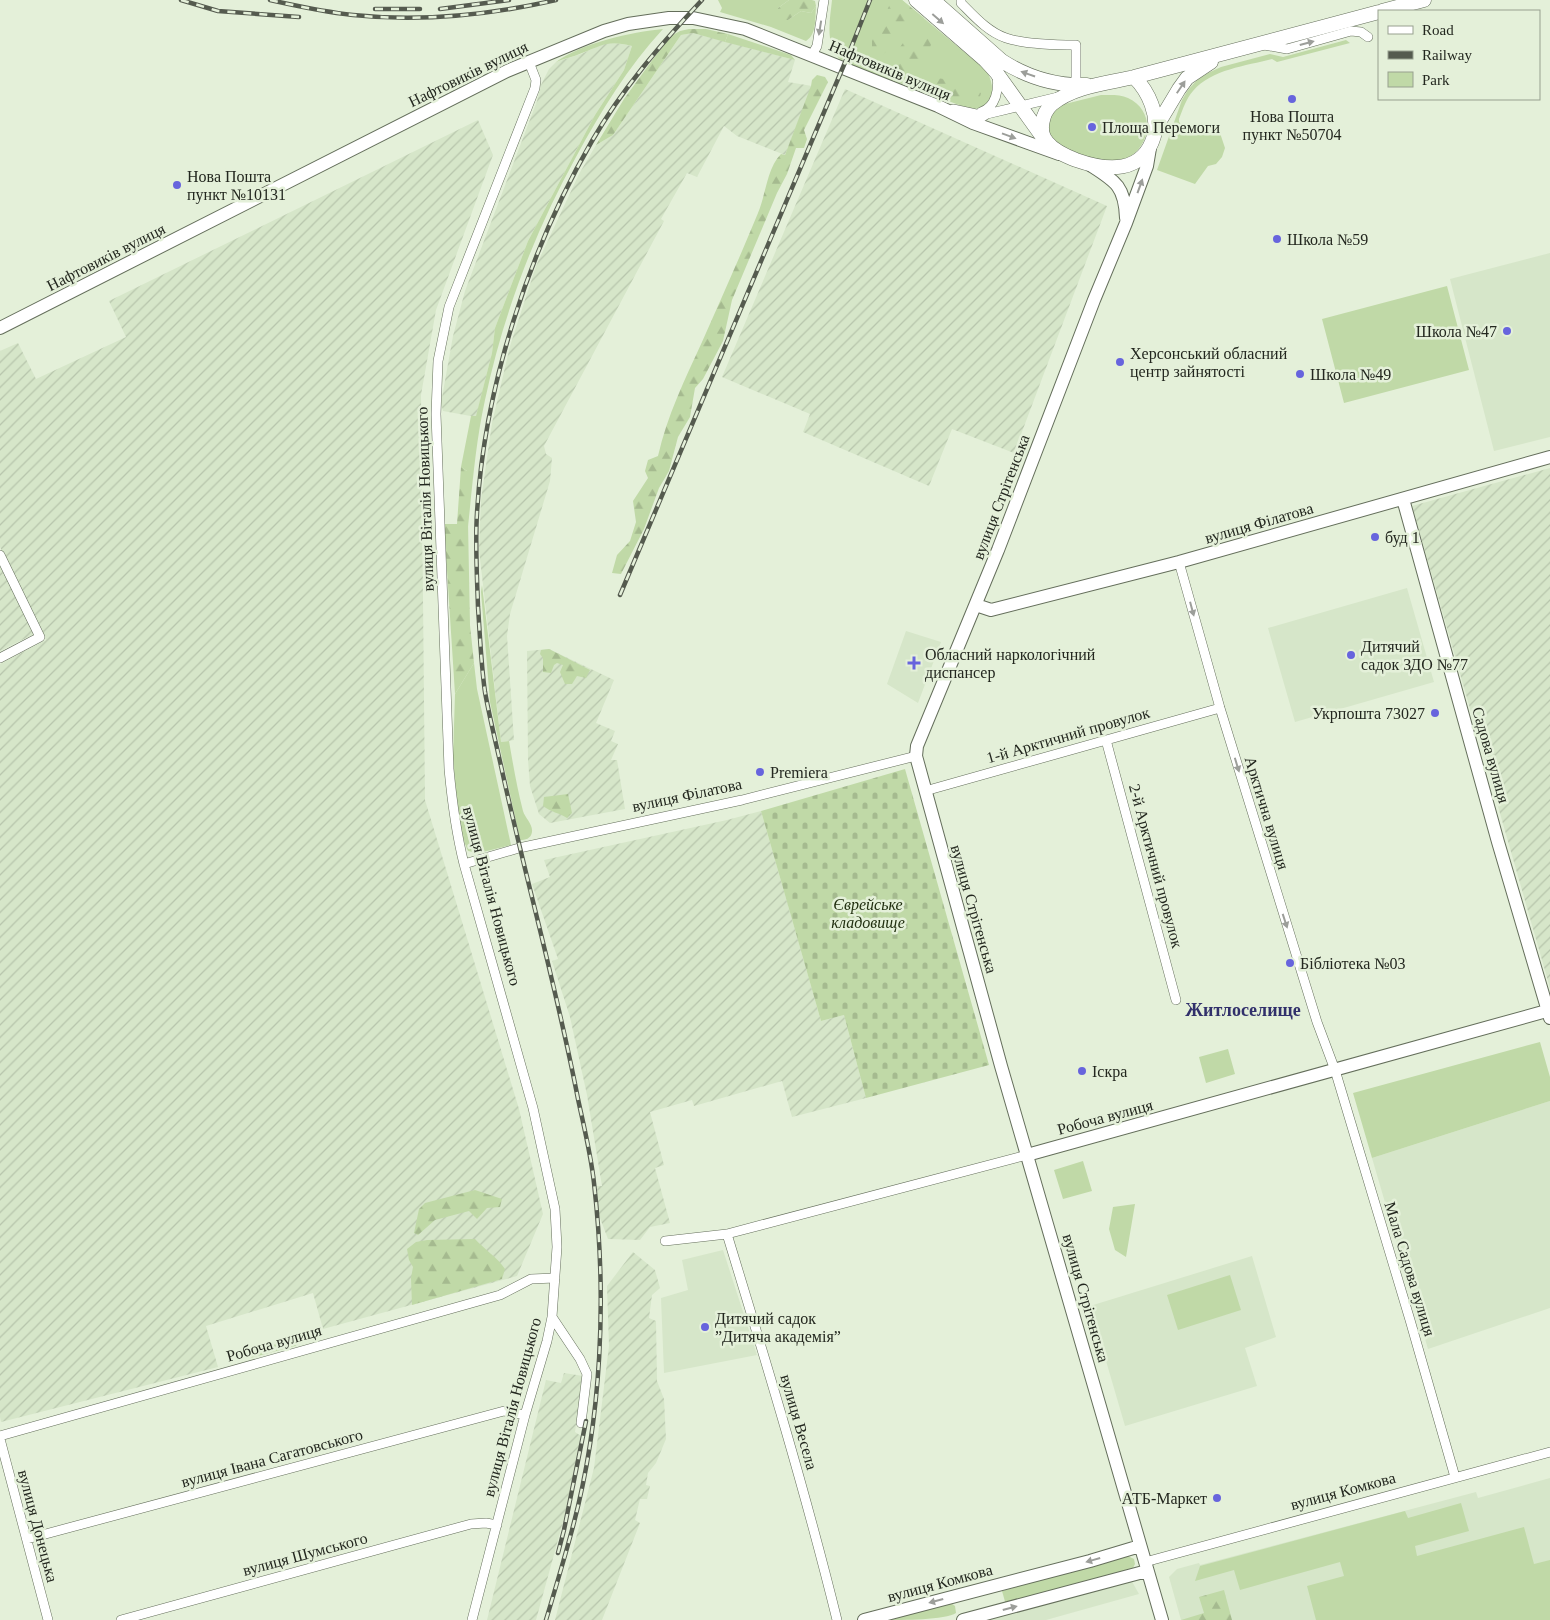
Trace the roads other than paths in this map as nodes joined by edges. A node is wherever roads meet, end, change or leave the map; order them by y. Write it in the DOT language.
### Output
graph roads {
  1 [pos="824,0"];
  2 [pos="916,0"];
  3 [pos="934,0"];
  4 [pos="961,0"];
  5 [pos="1424,0"];
  6 [pos="1387,10"];
  7 [pos="1378,13"];
  8 [pos="1368,36"];
  9 [pos="1259,44"];
  10 [pos="1226,53"];
  11 [pos="812,55"];
  12 [pos="529,62"];
  13 [pos="996,72"];
  14 [pos="1134,77"];
  15 [pos="1074,89"];
  16 [pos="1020,107"];
  17 [pos="975,118"];
  18 [pos="1156,129"];
  19 [pos="1046,141"];
  20 [pos="1150,148"];
  21 [pos="1066,156"];
  22 [pos="1090,165"];
  23 [pos="1126,223"];
  24 [pos="0,328"];
  25 [pos="1550,457"];
  26 [pos="1403,499"];
  27 [pos="0,555"];
  28 [pos="1179,562"];
  29 [pos="976,604"];
  30 [pos="0,658"];
  31 [pos="1220,708"];
  32 [pos="1106,740"];
  33 [pos="916,756"];
  34 [pos="925,791"];
  35 [pos="464,864"];
  36 [pos="1176,1000"];
  37 [pos="1549,1013"];
  38 [pos="1335,1070"];
  39 [pos="1027,1155"];
  40 [pos="727,1234"];
  41 [pos="665,1241"];
  42 [pos="555,1278"];
  43 [pos="552,1317"];
  44 [pos="525,1415"];
  45 [pos="581,1423"];
  46 [pos="0,1437"];
  47 [pos="1550,1452"];
  48 [pos="1455,1477"];
  49 [pos="497,1525"];
  50 [pos="27,1539"];
  51 [pos="1140,1546"];
  52 [pos="1146,1567"];
  53 [pos="48,1620"];
  54 [pos="121,1620"];
  55 [pos="472,1620"];
  56 [pos="837,1620"];
  57 [pos="864,1620"];
  58 [pos="963,1620"];
  59 [pos="1162,1620"];
  1 -- 11 [label="street, one-way"];
  2 -- 13 [label="main road, one-way"];
  15 -- 3 [label="main road, one-way"];
  4 -- 15 [label="street"];
  5 -- 6 [label="main road"];
  7 -- 9 [label="main road"];
  9 -- 8 [label="street, one-way"];
  9 -- 10 [label="main road"];
  10 -- 14 [label="main road"];
  18 -- 10 [label="main road, one-way"];
  11 -- 12 [label="street, Нафтовиків вулиця"];
  11 -- 17 [label="street, Нафтовиків вулиця"];
  12 -- 24 [label="street, Нафтовиків вулиця"];
  12 -- 35 [label="street, вулиця Віталія Новицького"];
  13 -- 16 [label="main road"];
  13 -- 17 [label="street"];
  14 -- 15 [label="main road"];
  14 -- 18 [label="main road"];
  15 -- 16 [label="street"];
  15 -- 19 [label="main road"];
  16 -- 17 [label="street"];
  16 -- 19 [label="main road"];
  17 -- 21 [label="street, Нафтовиків вулиця, one-way"];
  18 -- 20 [label="main road"];
  19 -- 21 [label="main road"];
  20 -- 22 [label="main road"];
  23 -- 20 [label="street, вулиця Стрітенська, one-way"];
  21 -- 22 [label="main road"];
  22 -- 23 [label="street, вулиця Стрітенська"];
  23 -- 29 [label="street, вулиця Стрітенська"];
  25 -- 26 [label="street, вулиця Філатова"];
  26 -- 28 [label="street, вулиця Філатова"];
  26 -- 37 [label="street, Садова вулиця"];
  27 -- 30 [label="street"];
  28 -- 29 [label="street, вулиця Філатова"];
  28 -- 31 [label="street, Арктична вулиця, one-way"];
  29 -- 33 [label="street, вулиця Стрітенська"];
  31 -- 32 [label="street, 1-й Арктичний провулок"];
  31 -- 38 [label="street, Арктична вулиця, one-way"];
  32 -- 34 [label="street, 1-й Арктичний провулок"];
  32 -- 36 [label="street, 2-й Арктичний провулок"];
  33 -- 34 [label="street, вулиця Стрітенська"];
  33 -- 35 [label="street, вулиця Філатова"];
  34 -- 39 [label="street, вулиця Стрітенська"];
  35 -- 42 [label="street, вулиця Віталія Новицького"];
  37 -- 38 [label="street, Робоча вулиця"];
  38 -- 39 [label="street, Робоча вулиця"];
  38 -- 48 [label="street, Мала Садова вулиця"];
  39 -- 40 [label="street, Робоча вулиця"];
  39 -- 51 [label="street, вулиця Стрітенська"];
  40 -- 41 [label="street, Робоча вулиця"];
  40 -- 56 [label="street, вулиця Весела"];
  42 -- 43 [label="street, вулиця Віталія Новицького"];
  42 -- 46 [label="street, Робоча вулиця"];
  43 -- 44 [label="street, вулиця Віталія Новицького"];
  43 -- 45 [label="street"];
  44 -- 49 [label="street, вулиця Віталія Новицького"];
  44 -- 50 [label="street, вулиця Івана Сагатовського"];
  46 -- 50 [label="street, вулиця Донецька"];
  47 -- 48 [label="street, вулиця Комкова"];
  48 -- 52 [label="street, вулиця Комкова"];
  49 -- 54 [label="street, вулиця Шумського"];
  49 -- 55 [label="street, вулиця Віталія Новицького"];
  50 -- 53 [label="street, вулиця Донецька"];
  51 -- 52 [label="street, вулиця Стрітенська"];
  51 -- 57 [label="street, вулиця Комкова, one-way"];
  58 -- 52 [label="street, вулиця Комкова, one-way"];
  52 -- 59 [label="street, вулиця Стрітенська"];
}
